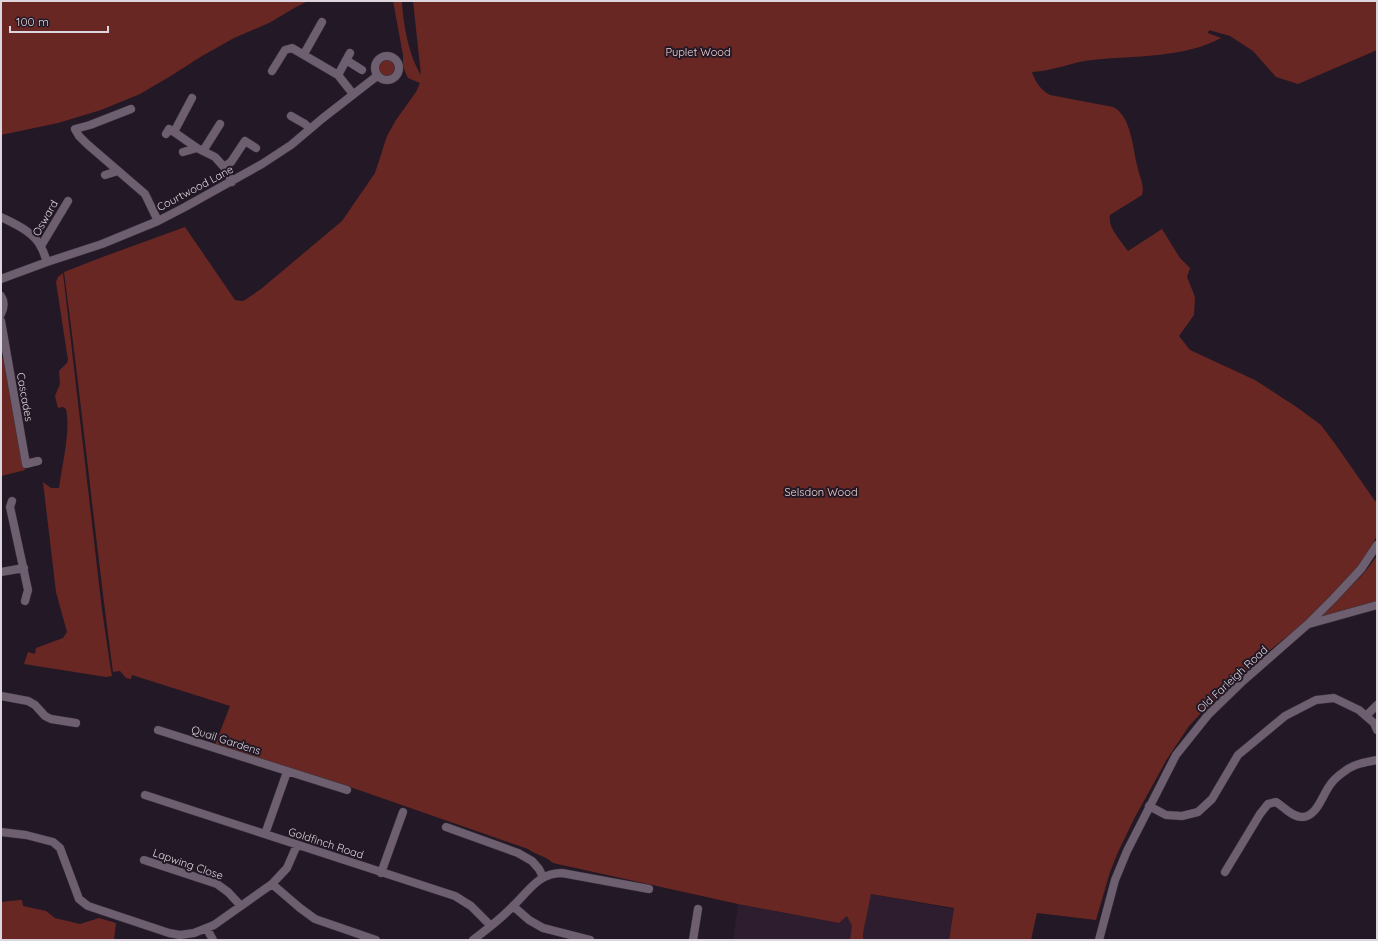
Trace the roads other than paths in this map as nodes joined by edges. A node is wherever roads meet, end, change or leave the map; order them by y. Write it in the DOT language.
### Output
graph roads {
  1 [pos="322,22"];
  2 [pos="350,53"];
  3 [pos="304,54"];
  4 [pos="346,60"];
  5 [pos="362,70"];
  6 [pos="272,71"];
  7 [pos="338,75"];
  8 [pos="377,76"];
  9 [pos="353,94"];
  10 [pos="192,98"];
  11 [pos="131,109"];
  12 [pos="291,116"];
  13 [pos="220,124"];
  14 [pos="310,129"];
  15 [pos="256,148"];
  16 [pos="200,149"];
  17 [pos="183,152"];
  18 [pos="224,167"];
  19 [pos="118,171"];
  20 [pos="105,175"];
  21 [pos="232,182"];
  22 [pos="68,201"];
  23 [pos="1,217"];
  24 [pos="158,221"];
  25 [pos="41,246"];
  26 [pos="47,262"];
  27 [pos="1,279"];
  28 [pos="1,296"];
  29 [pos="1,314"];
  30 [pos="1,321"];
  31 [pos="38,460"];
  32 [pos="12,502"];
  33 [pos="1377,545"];
  34 [pos="24,568"];
  35 [pos="1,572"];
  36 [pos="26,601"];
  37 [pos="1377,605"];
  38 [pos="1308,624"];
  39 [pos="1,696"];
  40 [pos="1377,705"];
  41 [pos="1366,716"];
  42 [pos="76,723"];
  43 [pos="158,730"];
  44 [pos="1377,730"];
  45 [pos="1377,760"];
  46 [pos="287,772"];
  47 [pos="347,790"];
  48 [pos="145,795"];
  49 [pos="1149,806"];
  50 [pos="403,812"];
  51 [pos="446,828"];
  52 [pos="1,832"];
  53 [pos="265,834"];
  54 [pos="297,845"];
  55 [pos="144,860"];
  56 [pos="1224,872"];
  57 [pos="381,873"];
  58 [pos="543,877"];
  59 [pos="272,884"];
  60 [pos="650,889"];
  61 [pos="240,906"];
  62 [pos="513,906"];
  63 [pos="698,909"];
  64 [pos="491,926"];
  65 [pos="207,929"];
  66 [pos="213,940"];
  67 [pos="376,940"];
  68 [pos="473,940"];
  69 [pos="590,940"];
  70 [pos="692,940"];
  71 [pos="1099,940"];
  1 -- 3 [label="street"];
  2 -- 4 [label="street"];
  3 -- 6 [label="street"];
  3 -- 7 [label="street"];
  4 -- 5 [label="street"];
  4 -- 7 [label="street"];
  7 -- 9 [label="street"];
  8 -- 9 [label="street, Courtwood Lane"];
  9 -- 14 [label="street, Courtwood Lane"];
  10 -- 16 [label="street"];
  11 -- 19 [label="street"];
  12 -- 14 [label="street"];
  13 -- 16 [label="street"];
  14 -- 21 [label="street, Courtwood Lane"];
  15 -- 18 [label="street"];
  16 -- 17 [label="street"];
  16 -- 18 [label="street"];
  18 -- 21 [label="street"];
  19 -- 20 [label="street"];
  19 -- 24 [label="street"];
  21 -- 24 [label="street, Courtwood Lane"];
  22 -- 25 [label="street, Osward"];
  23 -- 25 [label="street, Osward"];
  24 -- 26 [label="street, Courtwood Lane"];
  25 -- 26 [label="street, Osward"];
  26 -- 27 [label="street, Courtwood Lane"];
  28 -- 29 [label="street"];
  30 -- 31 [label="street, Cascades"];
  32 -- 34 [label="street"];
  33 -- 38 [label="street, Old Farleigh Road"];
  34 -- 35 [label="street"];
  34 -- 36 [label="street"];
  37 -- 38 [label="street"];
  38 -- 49 [label="street, Old Farleigh Road"];
  39 -- 42 [label="street"];
  40 -- 41 [label="street"];
  41 -- 44 [label="street"];
  41 -- 49 [label="street"];
  43 -- 46 [label="street, Quail Gardens"];
  45 -- 56 [label="street"];
  46 -- 47 [label="street, Quail Gardens"];
  46 -- 53 [label="street"];
  48 -- 53 [label="street, Goldfinch Road"];
  49 -- 71 [label="street, Old Farleigh Road"];
  50 -- 57 [label="street"];
  51 -- 58 [label="street"];
  52 -- 65 [label="street"];
  53 -- 54 [label="street, Goldfinch Road"];
  54 -- 57 [label="street, Goldfinch Road"];
  54 -- 59 [label="street"];
  55 -- 61 [label="street, Lapwing Close"];
  57 -- 64 [label="street, Goldfinch Road"];
  58 -- 60 [label="street"];
  58 -- 62 [label="street"];
  59 -- 61 [label="street"];
  59 -- 67 [label="street"];
  61 -- 65 [label="street"];
  62 -- 64 [label="street"];
  62 -- 69 [label="street"];
  63 -- 70 [label="street"];
  64 -- 68 [label="street"];
  65 -- 66 [label="street"];
}
